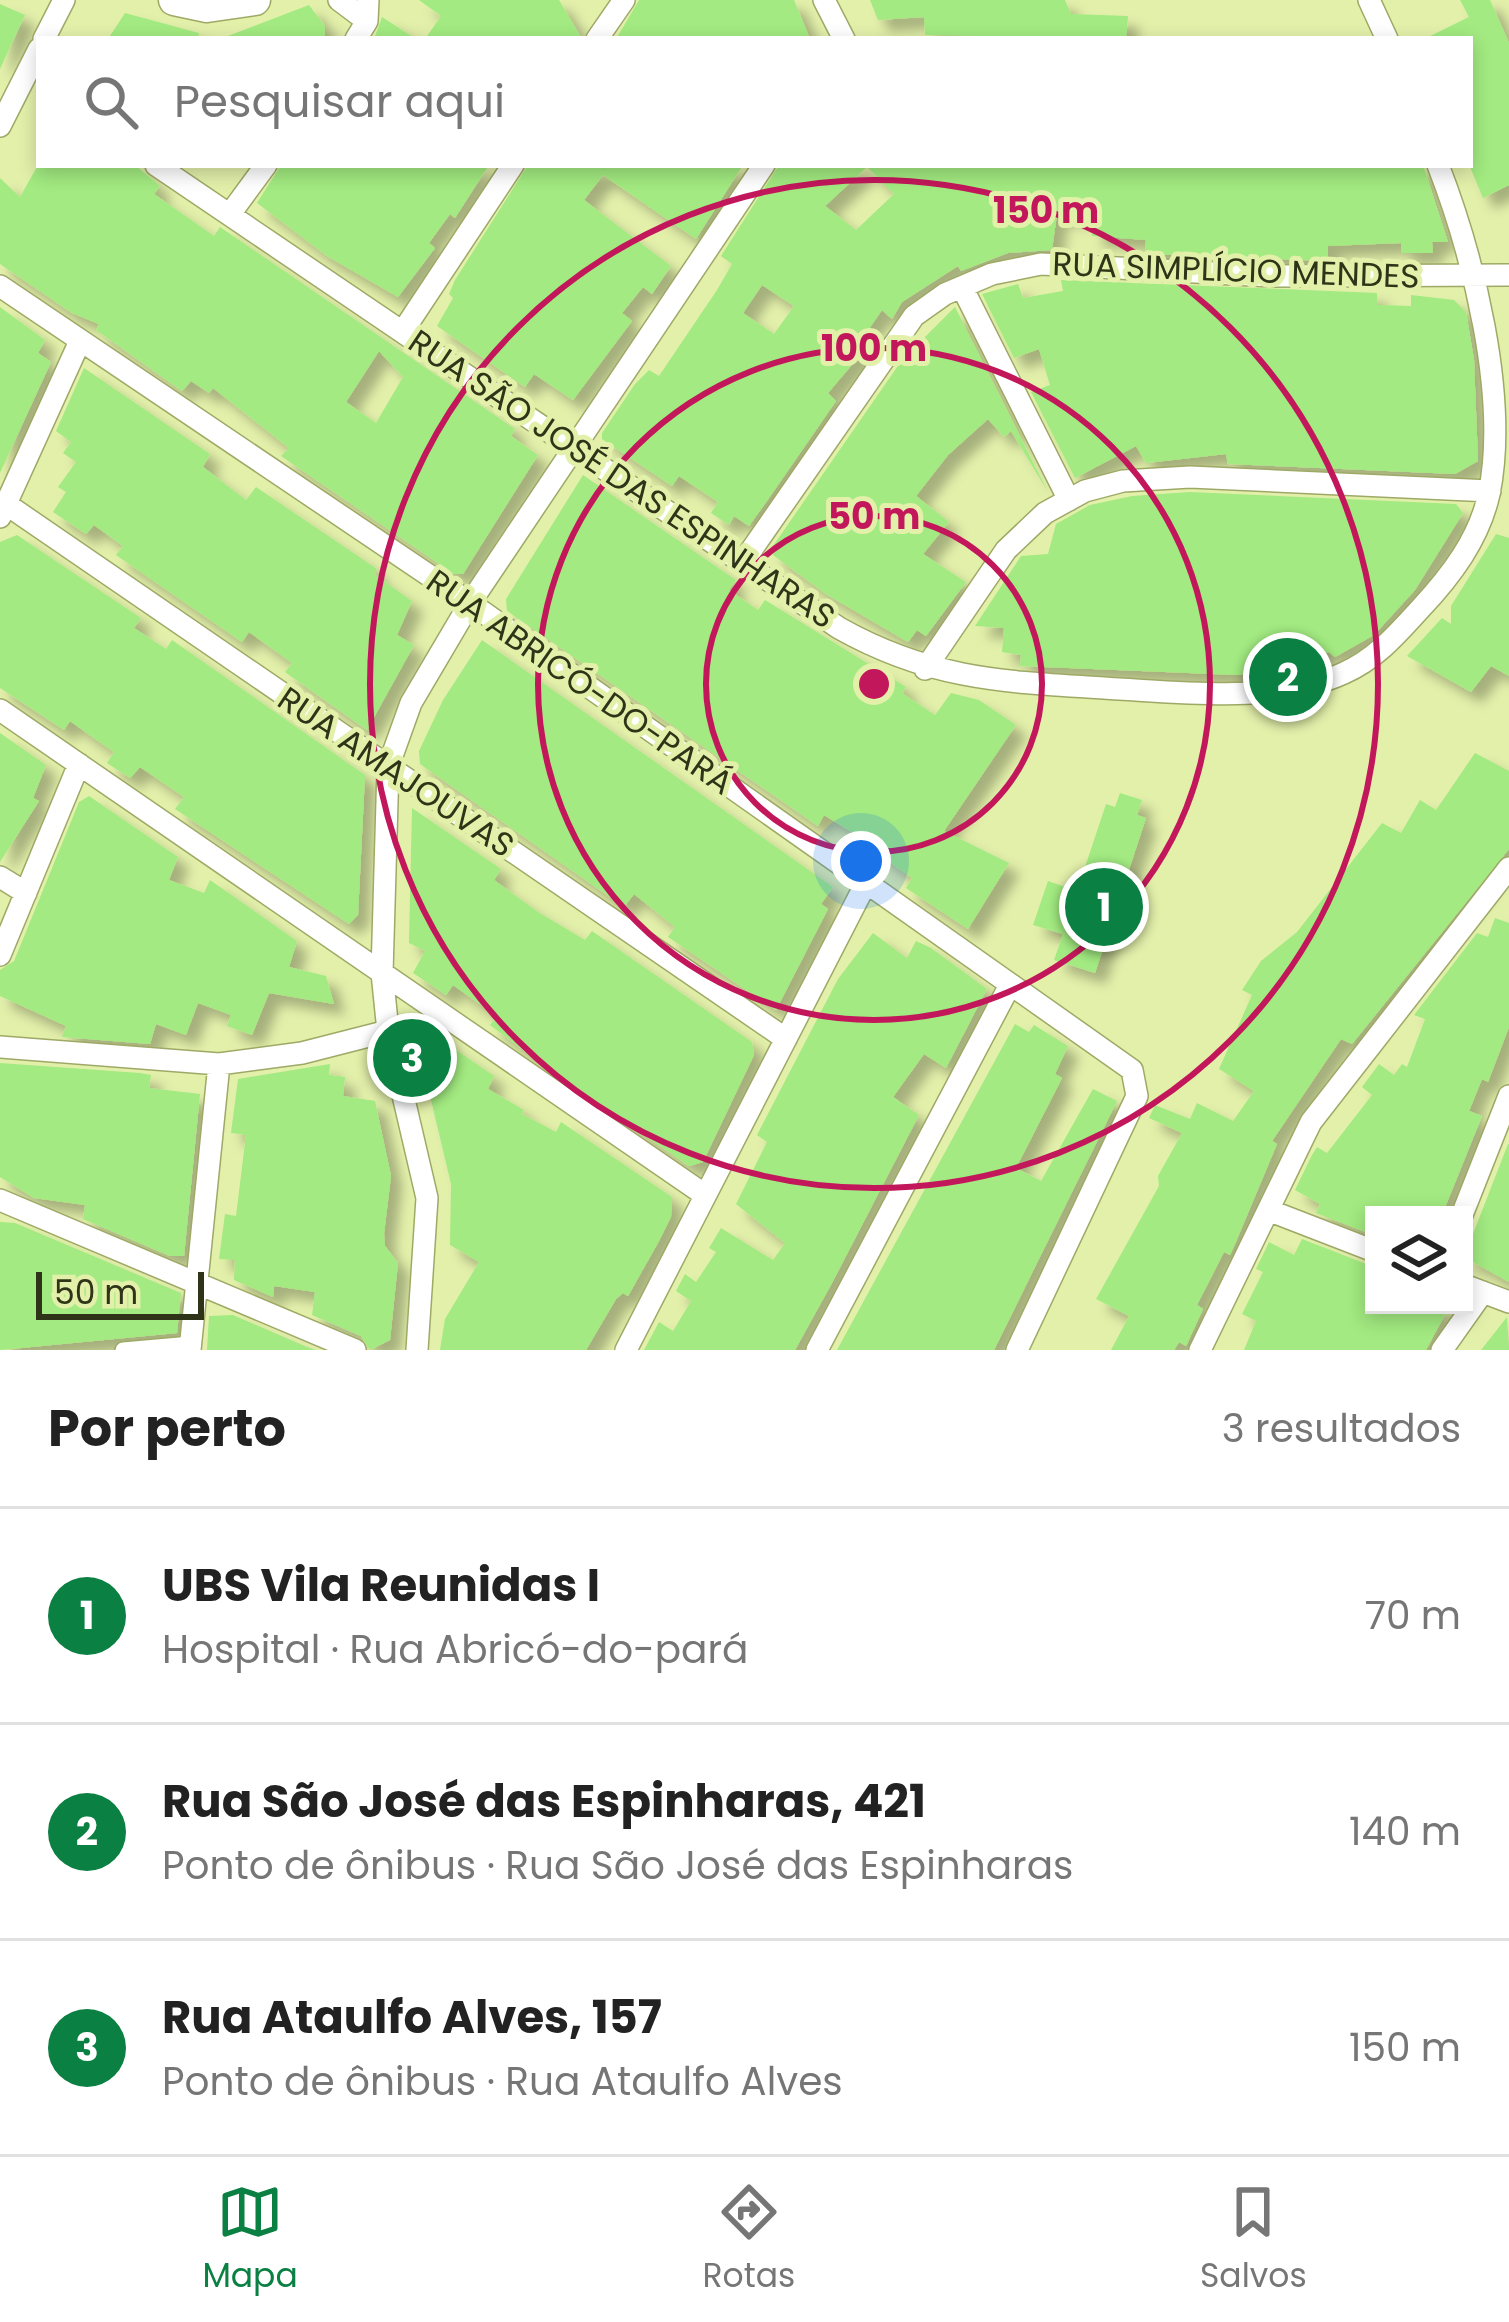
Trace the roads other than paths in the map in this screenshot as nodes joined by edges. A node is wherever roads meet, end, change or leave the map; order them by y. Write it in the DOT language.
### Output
graph roads {
  1 [pos="64,0"];
  2 [pos="173,0"];
  3 [pos="255,0"];
  4 [pos="339,0"];
  5 [pos="624,0"];
  6 [pos="824,0"];
  7 [pos="1369,0"];
  8 [pos="364,20"];
  9 [pos="46,36"];
  10 [pos="599,36"];
  11 [pos="842,36"];
  12 [pos="1386,36"];
  13 [pos="32,82"];
  14 [pos="0,126"];
  15 [pos="161,168"];
  16 [pos="264,168"];
  17 [pos="511,168"];
  18 [pos="762,168"];
  19 [pos="1439,168"];
  20 [pos="230,214"];
  21 [pos="1509,274"];
  22 [pos="1476,275"];
  23 [pos="0,286"];
  24 [pos="962,286"];
  25 [pos="403,331"];
  26 [pos="80,341"];
  27 [pos="572,446"];
  28 [pos="1490,491"];
  29 [pos="1069,500"];
  30 [pos="3,511"];
  31 [pos="743,562"];
  32 [pos="470,603"];
  33 [pos="925,669"];
  34 [pos="0,710"];
  35 [pos="79,764"];
  36 [pos="388,767"];
  37 [pos="1509,868"];
  38 [pos="0,877"];
  39 [pos="866,883"];
  40 [pos="26,893"];
  41 [pos="0,955"];
  42 [pos="382,973"];
  43 [pos="1010,985"];
  44 [pos="388,1031"];
  45 [pos="786,1039"];
  46 [pos="0,1047"];
  47 [pos="219,1064"];
  48 [pos="1509,1096"];
  49 [pos="705,1195"];
  50 [pos="0,1200"];
  51 [pos="1466,1206"];
  52 [pos="1268,1210"];
  53 [pos="1365,1248"];
  54 [pos="200,1280"];
  55 [pos="1474,1289"];
  56 [pos="1509,1302"];
  57 [pos="190,1347"];
  58 [pos="123,1350"];
  59 [pos="355,1350"];
  60 [pos="417,1350"];
  61 [pos="626,1350"];
  62 [pos="817,1350"];
  63 [pos="1017,1350"];
  64 [pos="1200,1350"];
  65 [pos="1442,1350"];
  1 -- 9 [label="street"];
  2 -- 3 [label="main road"];
  4 -- 8 [label="street"];
  5 -- 10 [label="street"];
  6 -- 11 [label="street"];
  7 -- 12 [label="street"];
  13 -- 14 [label="street"];
  15 -- 20 [label="street, RUA SÃO JOSÉ DAS ESPINHARAS"];
  16 -- 20 [label="street"];
  17 -- 25 [label="street"];
  18 -- 27 [label="street"];
  19 -- 22 [label="street, RUA SÃO JOSÉ DAS ESPINHARAS"];
  20 -- 25 [label="street, RUA SÃO JOSÉ DAS ESPINHARAS"];
  21 -- 22 [label="street, RUA SIMPLÍCIO MENDES"];
  22 -- 24 [label="street, RUA SIMPLÍCIO MENDES"];
  22 -- 28 [label="street, RUA SÃO JOSÉ DAS ESPINHARAS"];
  23 -- 26 [label="street, RUA ABRICÓ-DO-PARÁ"];
  24 -- 29 [label="street"];
  24 -- 31 [label="street, RUA SIMPLÍCIO MENDES"];
  25 -- 27 [label="street, RUA SÃO JOSÉ DAS ESPINHARAS"];
  26 -- 30 [label="street"];
  26 -- 32 [label="street, RUA ABRICÓ-DO-PARÁ"];
  27 -- 31 [label="street, RUA SÃO JOSÉ DAS ESPINHARAS"];
  27 -- 32 [label="street"];
  28 -- 29 [label="street"];
  28 -- 33 [label="street, RUA SÃO JOSÉ DAS ESPINHARAS"];
  29 -- 33 [label="street"];
  30 -- 36 [label="street, RUA AMAJOUVAS"];
  31 -- 33 [label="street, RUA SÃO JOSÉ DAS ESPINHARAS"];
  32 -- 36 [label="street"];
  32 -- 39 [label="street, RUA ABRICÓ-DO-PARÁ"];
  34 -- 35 [label="street"];
  35 -- 40 [label="street"];
  35 -- 42 [label="street"];
  36 -- 42 [label="street"];
  36 -- 45 [label="street, RUA AMAJOUVAS"];
  37 -- 52 [label="street"];
  38 -- 40 [label="street"];
  39 -- 43 [label="street, RUA ABRICÓ-DO-PARÁ"];
  39 -- 45 [label="street"];
  40 -- 41 [label="street"];
  42 -- 44 [label="street"];
  42 -- 49 [label="street"];
  43 -- 62 [label="street"];
  43 -- 63 [label="street, RUA ABRICÓ-DO-PARÁ"];
  44 -- 47 [label="street"];
  44 -- 60 [label="street"];
  45 -- 49 [label="street"];
  46 -- 47 [label="street"];
  47 -- 54 [label="street"];
  48 -- 51 [label="street"];
  49 -- 61 [label="street"];
  50 -- 54 [label="street"];
  52 -- 53 [label="street"];
  52 -- 64 [label="street"];
  54 -- 57 [label="street"];
  54 -- 59 [label="street"];
  55 -- 56 [label="street"];
  55 -- 65 [label="street"];
  57 -- 58 [label="street"];
}
